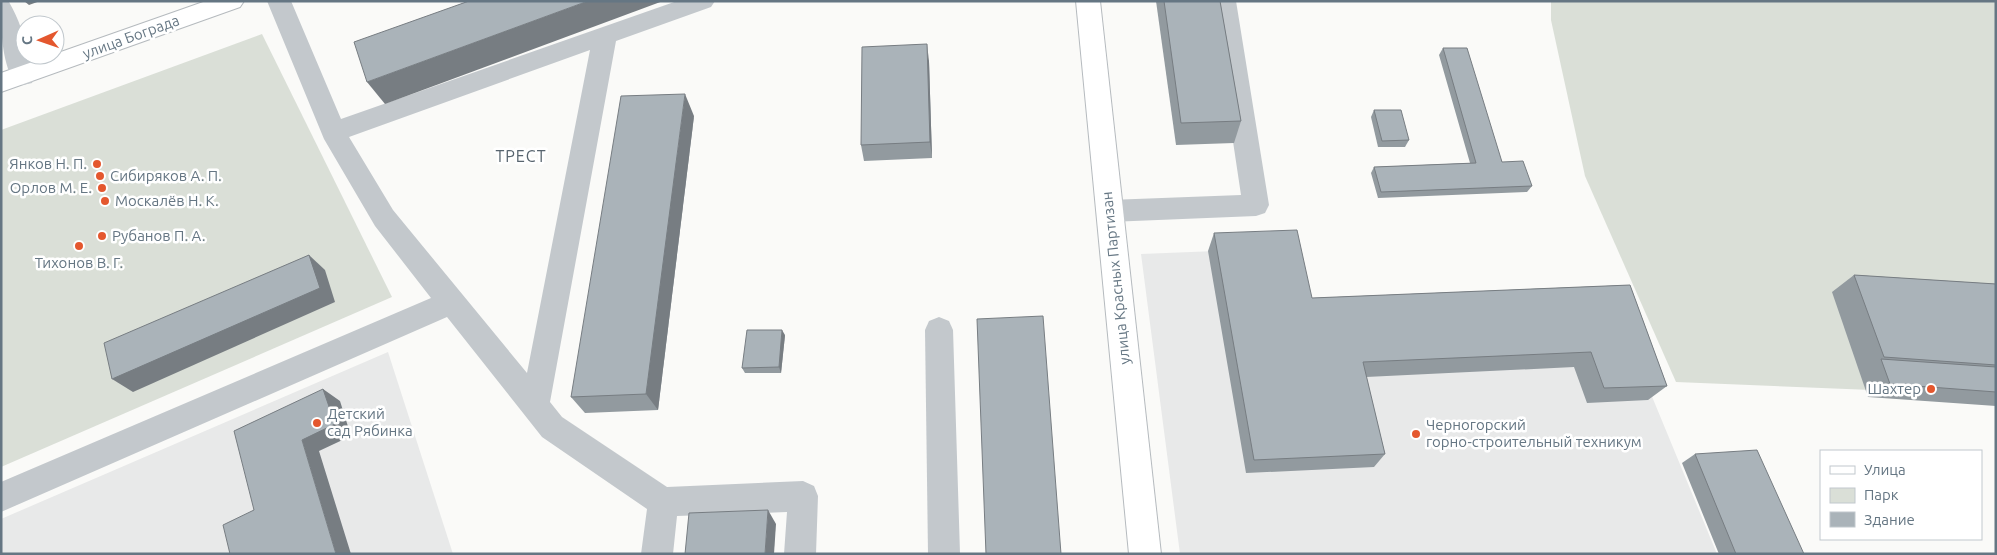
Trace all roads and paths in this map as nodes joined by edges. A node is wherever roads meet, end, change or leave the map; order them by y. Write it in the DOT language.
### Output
graph roads {
  1 [pos="232,1"];
  2 [pos="279,1"];
  3 [pos="702,1"];
  4 [pos="1088,1"];
  5 [pos="1224,1"];
  6 [pos="1,8"];
  7 [pos="605,36"];
  8 [pos="12,80"];
  9 [pos="333,132"];
  10 [pos="1109,211"];
  11 [pos="451,302"];
  12 [pos="939,330"];
  13 [pos="535,405"];
  14 [pos="1,497"];
  15 [pos="663,502"];
  16 [pos="657,554"];
  17 [pos="800,554"];
  18 [pos="944,554"];
  19 [pos="1145,554"];
  1 -- 8 [label="main road, улица Бограда"];
  2 -- 9 [label="lane"];
  3 -- 7 [label="lane"];
  4 -- 10 [label="main road, улица Красных Партизан"];
  5 -- 10 [label="lane"];
  6 -- 8 [label="lane"];
  7 -- 9 [label="lane"];
  7 -- 13 [label="lane"];
  9 -- 11 [label="lane"];
  10 -- 19 [label="main road, улица Красных Партизан"];
  11 -- 13 [label="lane"];
  11 -- 14 [label="lane"];
  12 -- 18 [label="lane"];
  13 -- 15 [label="lane"];
  15 -- 16 [label="lane"];
  15 -- 17 [label="lane"];
}
